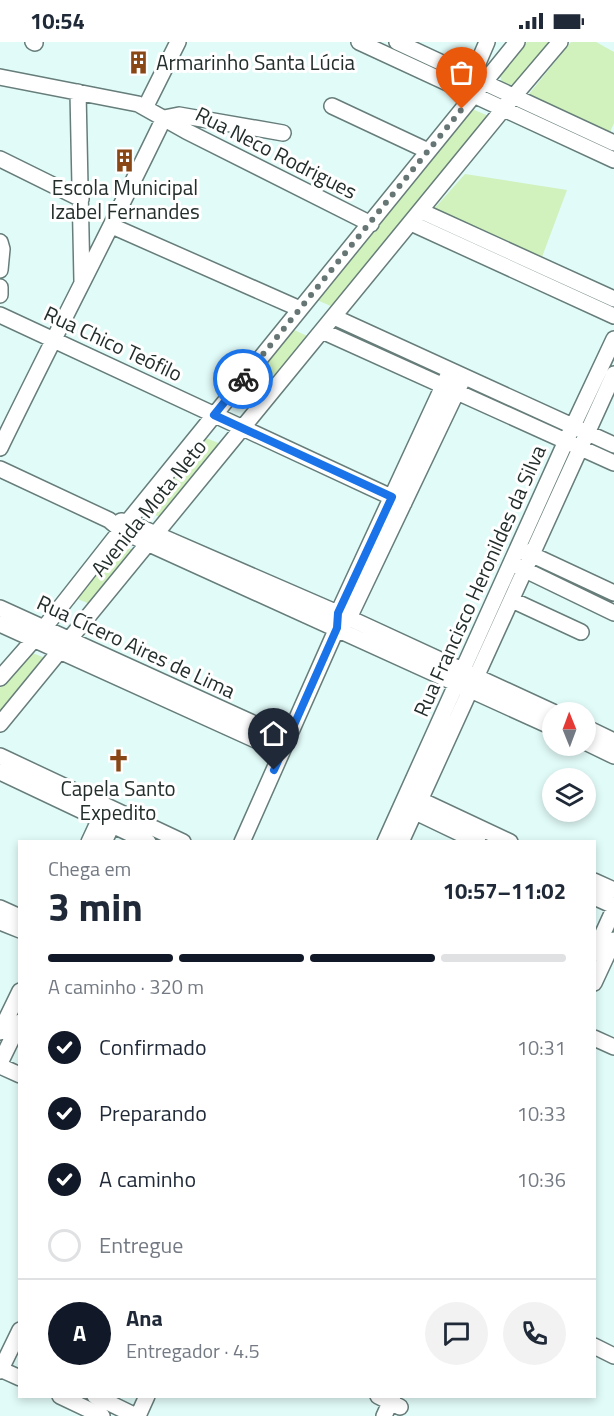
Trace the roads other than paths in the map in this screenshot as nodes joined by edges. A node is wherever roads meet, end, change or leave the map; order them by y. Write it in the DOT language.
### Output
graph roads {
  1 [pos="178,42"];
  2 [pos="359,42"];
  3 [pos="397,42"];
  4 [pos="487,42"];
  5 [pos="517,42"];
  6 [pos="560,42"];
  7 [pos="477,79"];
  8 [pos="1,80"];
  9 [pos="78,92"];
  10 [pos="474,95"];
  11 [pos="514,96"];
  12 [pos="332,106"];
  13 [pos="146,108"];
  14 [pos="504,109"];
  15 [pos="164,117"];
  16 [pos="283,133"];
  17 [pos="614,142"];
  18 [pos="428,151"];
  19 [pos="0,159"];
  20 [pos="614,160"];
  21 [pos="81,199"];
  22 [pos="416,217"];
  23 [pos="371,224"];
  24 [pos="112,226"];
  25 [pos="0,242"];
  26 [pos="0,270"];
  27 [pos="82,284"];
  28 [pos="0,287"];
  29 [pos="0,295"];
  30 [pos="614,299"];
  31 [pos="300,309"];
  32 [pos="0,315"];
  33 [pos="614,316"];
  34 [pos="334,317"];
  35 [pos="322,331"];
  36 [pos="52,339"];
  37 [pos="614,339"];
  38 [pos="614,374"];
  39 [pos="453,381"];
  40 [pos="214,415"];
  41 [pos="573,425"];
  42 [pos="242,428"];
  43 [pos="588,433"];
  44 [pos="566,441"];
  45 [pos="614,445"];
  46 [pos="0,448"];
  47 [pos="581,448"];
  48 [pos="614,463"];
  49 [pos="0,469"];
  50 [pos="398,500"];
  51 [pos="119,524"];
  52 [pos="152,539"];
  53 [pos="518,547"];
  54 [pos="533,555"];
  55 [pos="511,563"];
  56 [pos="525,571"];
  57 [pos="614,593"];
  58 [pos="512,600"];
  59 [pos="0,608"];
  60 [pos="614,613"];
  61 [pos="341,619"];
  62 [pos="0,624"];
  63 [pos="581,632"];
  64 [pos="39,633"];
  65 [pos="69,639"];
  66 [pos="59,651"];
  67 [pos="459,677"];
  68 [pos="0,678"];
  69 [pos="474,683"];
  70 [pos="162,690"];
  71 [pos="542,708"];
  72 [pos="542,721"];
  73 [pos="0,724"];
  74 [pos="596,732"];
  75 [pos="614,741"];
  76 [pos="285,745"];
  77 [pos="596,747"];
  78 [pos="0,756"];
  79 [pos="614,756"];
  80 [pos="0,772"];
  81 [pos="411,803"];
  82 [pos="109,816"];
  83 [pos="143,834"];
  84 [pos="91,840"];
  85 [pos="104,840"];
  86 [pos="173,840"];
  87 [pos="243,840"];
  88 [pos="387,840"];
  89 [pos="402,840"];
  90 [pos="475,840"];
  91 [pos="505,840"];
  92 [pos="596,882"];
  93 [pos="614,890"];
  94 [pos="596,898"];
  95 [pos="0,908"];
  96 [pos="614,908"];
  97 [pos="18,916"];
  98 [pos="0,921"];
  99 [pos="18,929"];
  100 [pos="614,940"];
  101 [pos="596,948"];
  102 [pos="596,979"];
  103 [pos="18,995"];
  104 [pos="18,1026"];
  105 [pos="0,1032"];
  106 [pos="596,1039"];
  107 [pos="614,1047"];
  108 [pos="0,1065"];
  109 [pos="18,1074"];
  110 [pos="18,1334"];
  111 [pos="596,1347"];
  112 [pos="614,1356"];
  113 [pos="5,1363"];
  114 [pos="18,1376"];
  115 [pos="64,1398"];
  116 [pos="100,1398"];
  117 [pos="145,1398"];
  118 [pos="129,1411"];
  119 [pos="102,1416"];
  1 -- 13 [label="street"];
  2 -- 10 [label="street"];
  3 -- 7 [label="street"];
  4 -- 7 [label="street"];
  5 -- 7 [label="street, Avenida Mota Neto"];
  6 -- 11 [label="street, Avenida Mota Neto"];
  7 -- 10 [label="street, Avenida Mota Neto"];
  7 -- 11 [label="street"];
  8 -- 9 [label="street, Rua Neco Rodrigues"];
  9 -- 13 [label="street, Rua Neco Rodrigues"];
  9 -- 21 [label="street"];
  10 -- 14 [label="street"];
  10 -- 18 [label="street, Avenida Mota Neto"];
  11 -- 14 [label="street, Avenida Mota Neto"];
  11 -- 17 [label="street"];
  12 -- 18 [label="street"];
  13 -- 15 [label="street, Rua Neco Rodrigues"];
  14 -- 20 [label="street"];
  14 -- 22 [label="street, Avenida Mota Neto"];
  15 -- 16 [label="street"];
  15 -- 23 [label="street, Rua Neco Rodrigues"];
  15 -- 24 [label="street"];
  18 -- 23 [label="street, Avenida Mota Neto"];
  19 -- 21 [label="street"];
  21 -- 27 [label="street"];
  22 -- 30 [label="street"];
  22 -- 33 [label="street"];
  22 -- 34 [label="street, Avenida Mota Neto"];
  23 -- 31 [label="street, Avenida Mota Neto"];
  24 -- 27 [label="street"];
  24 -- 31 [label="street"];
  25 -- 26 [label="street"];
  27 -- 36 [label="street"];
  28 -- 29 [label="street"];
  31 -- 40 [label="street, Avenida Mota Neto"];
  32 -- 36 [label="street, Rua Chico Teófilo"];
  34 -- 35 [label="street, Avenida Mota Neto"];
  34 -- 39 [label="street"];
  35 -- 39 [label="street"];
  35 -- 42 [label="street, Avenida Mota Neto"];
  36 -- 40 [label="street, Rua Chico Teófilo"];
  36 -- 46 [label="street"];
  37 -- 41 [label="street, Rua Francisco Heronildes da Silva"];
  38 -- 43 [label="street, Rua Francisco Heronildes da Silva"];
  39 -- 41 [label="street"];
  39 -- 44 [label="street"];
  39 -- 50 [label="street"];
  40 -- 42 [label="street, Rua Chico Teófilo"];
  40 -- 51 [label="street, Avenida Mota Neto"];
  41 -- 43 [label="street"];
  41 -- 44 [label="street, Rua Francisco Heronildes da Silva"];
  42 -- 50 [label="street, Rua Chico Teófilo"];
  42 -- 52 [label="street, Avenida Mota Neto"];
  43 -- 45 [label="street"];
  43 -- 47 [label="street, Rua Francisco Heronildes da Silva"];
  44 -- 47 [label="street"];
  44 -- 53 [label="street, Rua Francisco Heronildes da Silva"];
  47 -- 48 [label="street"];
  47 -- 54 [label="street, Rua Francisco Heronildes da Silva"];
  49 -- 51 [label="street"];
  50 -- 61 [label="street"];
  51 -- 52 [label="street"];
  51 -- 64 [label="street, Avenida Mota Neto"];
  52 -- 61 [label="street"];
  52 -- 65 [label="street, Avenida Mota Neto"];
  53 -- 54 [label="street"];
  53 -- 55 [label="street, Rua Francisco Heronildes da Silva"];
  54 -- 56 [label="street, Rua Francisco Heronildes da Silva"];
  54 -- 57 [label="street"];
  55 -- 56 [label="street"];
  55 -- 67 [label="street, Rua Francisco Heronildes da Silva"];
  56 -- 58 [label="street, Rua Francisco Heronildes da Silva"];
  56 -- 60 [label="street"];
  58 -- 63 [label="street"];
  58 -- 69 [label="street, Rua Francisco Heronildes da Silva"];
  59 -- 64 [label="street, Rua Cícero Aires de Lima"];
  61 -- 67 [label="street"];
  61 -- 76 [label="street"];
  62 -- 64 [label="street, Rua Cícero Aires de Lima"];
  64 -- 65 [label="street, Rua Cícero Aires de Lima"];
  64 -- 66 [label="street, Rua Cícero Aires de Lima"];
  64 -- 68 [label="street, Avenida Mota Neto"];
  65 -- 66 [label="street, Avenida Mota Neto"];
  65 -- 70 [label="street, Rua Cícero Aires de Lima"];
  66 -- 70 [label="street, Rua Cícero Aires de Lima"];
  66 -- 73 [label="street, Avenida Mota Neto"];
  67 -- 69 [label="street"];
  67 -- 81 [label="street, Rua Francisco Heronildes da Silva"];
  69 -- 71 [label="street"];
  69 -- 72 [label="street"];
  69 -- 81 [label="street, Rua Francisco Heronildes da Silva"];
  70 -- 76 [label="street, Rua Cícero Aires de Lima"];
  74 -- 75 [label="street"];
  76 -- 87 [label="street"];
  77 -- 79 [label="street"];
  78 -- 82 [label="street"];
  80 -- 82 [label="street"];
  81 -- 88 [label="street, Rua Francisco Heronildes da Silva"];
  81 -- 89 [label="street, Rua Francisco Heronildes da Silva"];
  81 -- 90 [label="street"];
  81 -- 91 [label="street"];
  82 -- 83 [label="street"];
  82 -- 84 [label="street"];
  82 -- 85 [label="street"];
  83 -- 86 [label="street"];
  92 -- 93 [label="street"];
  94 -- 96 [label="street"];
  95 -- 97 [label="street"];
  96 -- 101 [label="street"];
  98 -- 99 [label="street"];
  100 -- 102 [label="street"];
  103 -- 105 [label="street"];
  104 -- 108 [label="street"];
  106 -- 107 [label="street"];
  108 -- 109 [label="street"];
  110 -- 113 [label="street"];
  111 -- 112 [label="street"];
  113 -- 114 [label="street"];
  115 -- 119 [label="street"];
  116 -- 118 [label="street"];
  117 -- 118 [label="street"];
}
